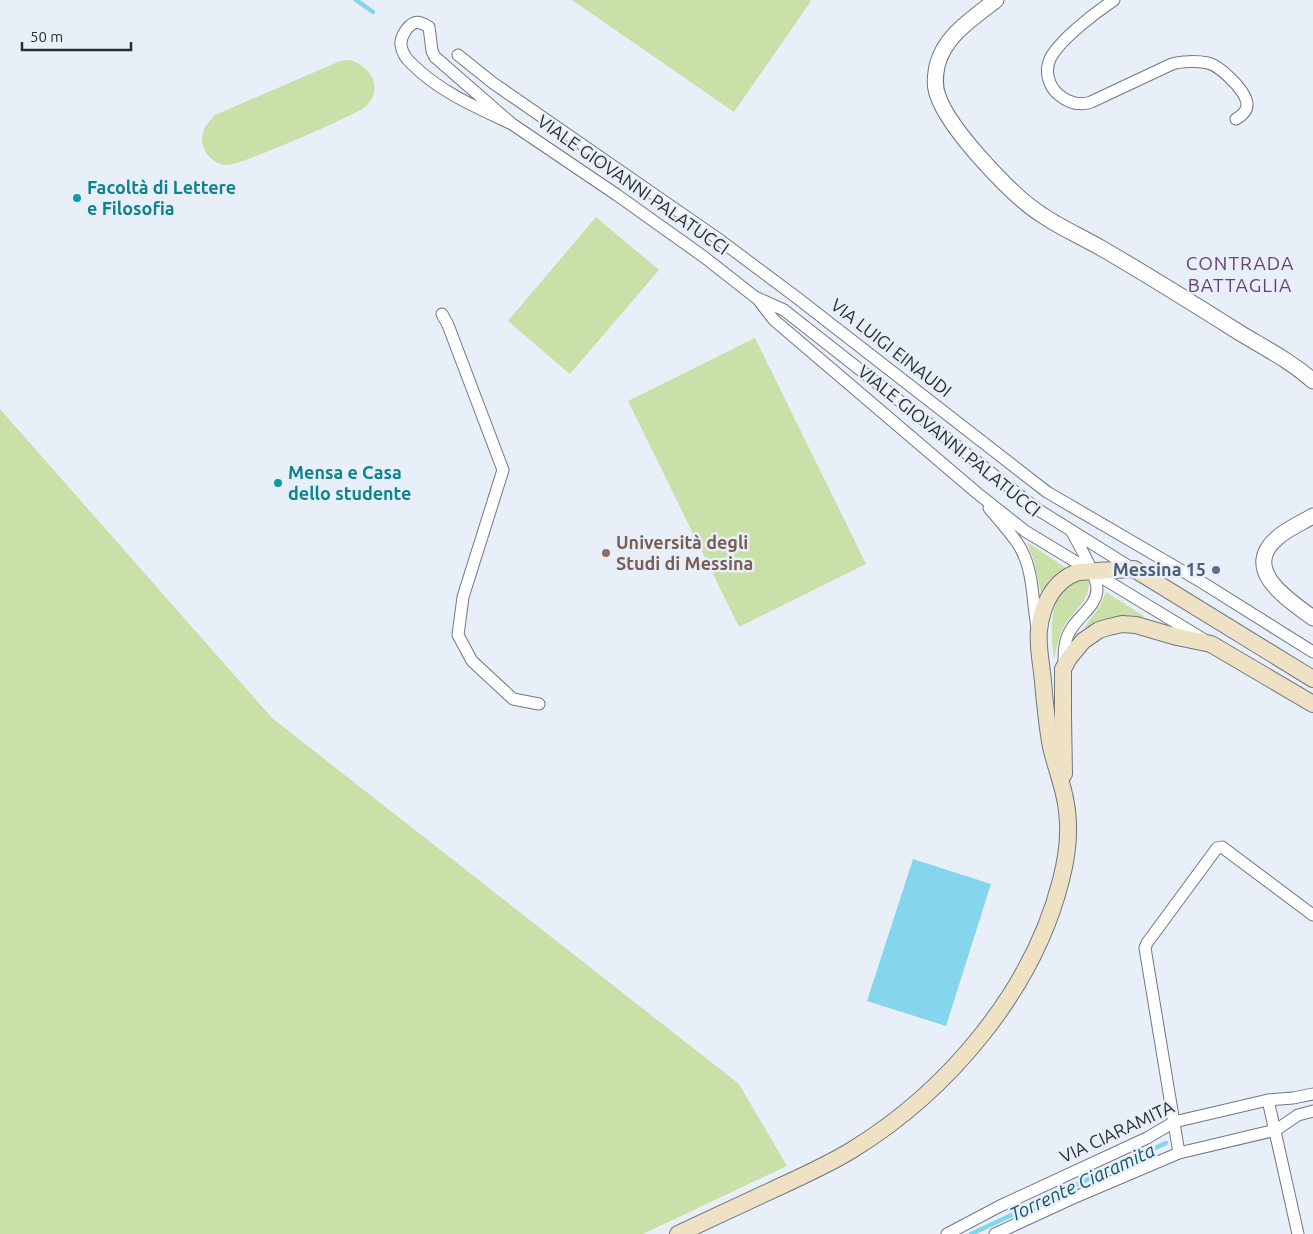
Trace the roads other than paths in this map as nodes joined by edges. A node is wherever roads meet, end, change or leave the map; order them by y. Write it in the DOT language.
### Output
graph roads {
  1 [pos="996,0"];
  2 [pos="1114,0"];
  3 [pos="458,55"];
  4 [pos="1236,119"];
  5 [pos="512,124"];
  6 [pos="755,297"];
  7 [pos="442,314"];
  8 [pos="1313,381"];
  9 [pos="977,493"];
  10 [pos="1313,516"];
  11 [pos="1070,529"];
  12 [pos="1134,569"];
  13 [pos="1091,571"];
  14 [pos="1313,618"];
  15 [pos="1038,631"];
  16 [pos="1211,644"];
  17 [pos="1313,652"];
  18 [pos="1063,669"];
  19 [pos="1313,679"];
  20 [pos="539,704"];
  21 [pos="1313,704"];
  22 [pos="1064,791"];
  23 [pos="1313,915"];
  24 [pos="1313,1094"];
  25 [pos="1268,1100"];
  26 [pos="1313,1111"];
  27 [pos="1174,1122"];
  28 [pos="1276,1130"];
  29 [pos="1179,1153"];
  30 [pos="678,1234"];
  31 [pos="947,1234"];
  32 [pos="995,1234"];
  33 [pos="1298,1234"];
  1 -- 8 [label="street"];
  2 -- 4 [label="street"];
  3 -- 17 [label="street, VIA LUIGI EINAUDI"];
  5 -- 5 [label="street"];
  5 -- 6 [label="street, VIALE GIOVANNI PALATUCCI"];
  6 -- 9 [label="street, VIALE GIOVANNI PALATUCCI"];
  6 -- 11 [label="street, VIALE GIOVANNI PALATUCCI"];
  7 -- 20 [label="street"];
  9 -- 13 [label="street, VIALE GIOVANNI PALATUCCI"];
  9 -- 15 [label="street"];
  10 -- 14 [label="street"];
  11 -- 12 [label="street, VIALE GIOVANNI PALATUCCI"];
  11 -- 13 [label="street"];
  12 -- 13 [label="main road"];
  12 -- 19 [label="main road, VIALE GIOVANNI PALATUCCI"];
  13 -- 15 [label="main road"];
  13 -- 16 [label="street, VIALE GIOVANNI PALATUCCI"];
  13 -- 18 [label="street"];
  15 -- 22 [label="main road"];
  16 -- 18 [label="main road"];
  16 -- 21 [label="main road, VIALE GIOVANNI PALATUCCI"];
  18 -- 22 [label="main road"];
  22 -- 30 [label="main road"];
  23 -- 27 [label="street"];
  24 -- 25 [label="street, VIA CIARAMITA"];
  25 -- 27 [label="street, VIA CIARAMITA"];
  25 -- 28 [label="street"];
  26 -- 28 [label="street"];
  27 -- 29 [label="street"];
  27 -- 31 [label="street, VIA CIARAMITA"];
  28 -- 29 [label="street"];
  28 -- 33 [label="street"];
  29 -- 32 [label="street"];
}
